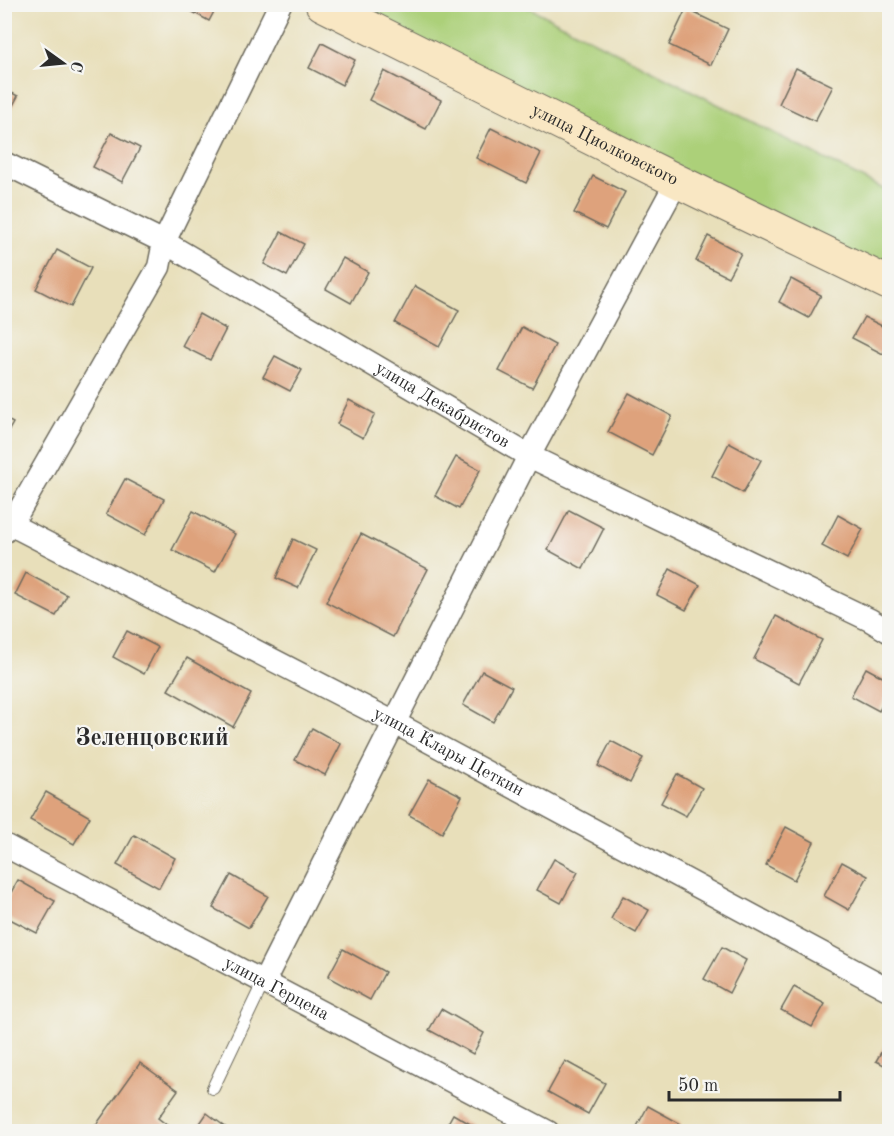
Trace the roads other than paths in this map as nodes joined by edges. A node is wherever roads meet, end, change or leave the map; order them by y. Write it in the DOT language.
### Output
graph roads {
  1 [pos="280,4"];
  2 [pos="322,4"];
  3 [pos="4,163"];
  4 [pos="677,181"];
  5 [pos="164,242"];
  6 [pos="890,284"];
  7 [pos="529,456"];
  8 [pos="7,526"];
  9 [pos="890,632"];
  10 [pos="395,723"];
  11 [pos="4,845"];
  12 [pos="264,981"];
  13 [pos="890,990"];
  14 [pos="213,1088"];
  15 [pos="548,1131"];
  1 -- 5 [label="street"];
  2 -- 4 [label="main road, улица Циолковского"];
  3 -- 5 [label="street, улица Декабристов"];
  4 -- 6 [label="main road, улица Циолковского"];
  4 -- 7 [label="street"];
  5 -- 7 [label="street, улица Декабристов"];
  5 -- 8 [label="street"];
  7 -- 9 [label="street, улица Декабристов"];
  7 -- 10 [label="street"];
  8 -- 10 [label="street, улица Клары Цеткин"];
  10 -- 12 [label="street"];
  10 -- 13 [label="street, улица Клары Цеткин"];
  11 -- 12 [label="street, улица Герцена"];
  12 -- 14 [label="lane"];
  12 -- 15 [label="street, улица Герцена"];
}
